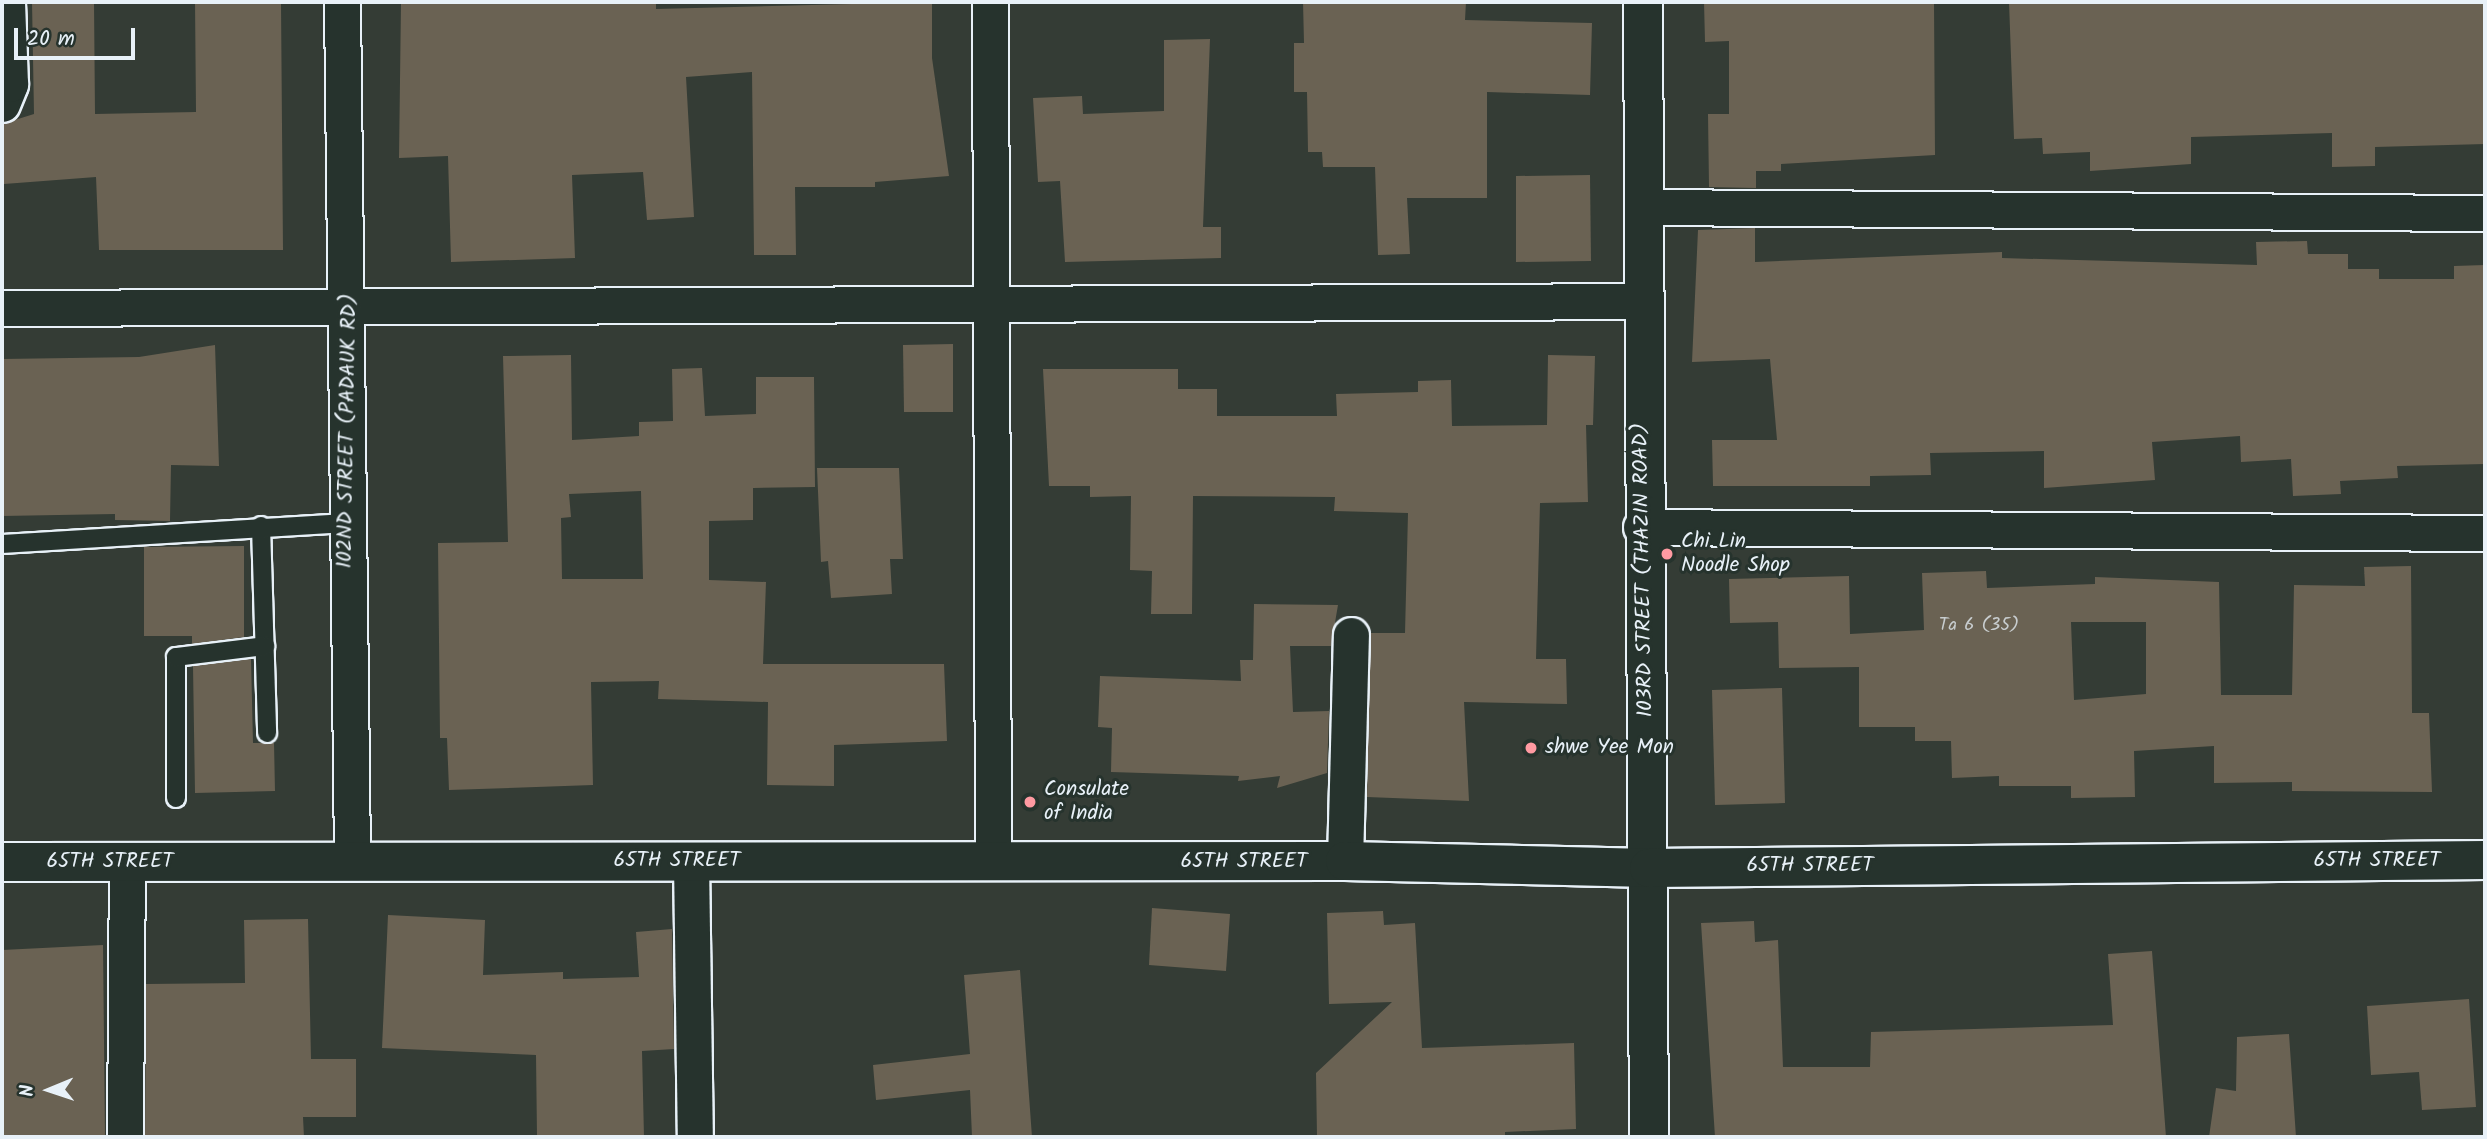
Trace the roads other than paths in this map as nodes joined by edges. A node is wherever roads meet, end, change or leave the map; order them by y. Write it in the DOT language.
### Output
graph roads {
  1 [pos="7,2"];
  2 [pos="342,2"];
  3 [pos="990,2"];
  4 [pos="1643,2"];
  5 [pos="2,104"];
  6 [pos="1642,207"];
  7 [pos="2485,213"];
  8 [pos="1642,301"];
  9 [pos="988,302"];
  10 [pos="350,306"];
  11 [pos="2,308"];
  12 [pos="345,523"];
  13 [pos="261,526"];
  14 [pos="1641,527"];
  15 [pos="2485,533"];
  16 [pos="2,544"];
  17 [pos="1351,635"];
  18 [pos="265,646"];
  19 [pos="267,733"];
  20 [pos="176,798"];
  21 [pos="352,860"];
  22 [pos="2485,860"];
  23 [pos="691,861"];
  24 [pos="1345,861"];
  25 [pos="2,862"];
  26 [pos="127,862"];
  27 [pos="993,862"];
  28 [pos="1649,868"];
  29 [pos="125,1137"];
  30 [pos="695,1137"];
  31 [pos="1649,1137"];
  1 -- 5 [label="street"];
  2 -- 10 [label="street, 102ND STREET (PADAUK RD)"];
  3 -- 9 [label="street"];
  4 -- 6 [label="street, 103RD STREET (THAZIN ROAD)"];
  6 -- 7 [label="street"];
  6 -- 8 [label="street, 103RD STREET (THAZIN ROAD)"];
  8 -- 9 [label="street"];
  8 -- 14 [label="street, 103RD STREET (THAZIN ROAD)"];
  9 -- 10 [label="street"];
  9 -- 27 [label="street"];
  10 -- 11 [label="street"];
  10 -- 12 [label="street, 102ND STREET (PADAUK RD)"];
  12 -- 13 [label="lane"];
  12 -- 21 [label="street, 102ND STREET (PADAUK RD)"];
  13 -- 16 [label="lane"];
  13 -- 18 [label="lane"];
  14 -- 15 [label="street"];
  14 -- 28 [label="street, 103RD STREET (THAZIN ROAD)"];
  17 -- 24 [label="street"];
  18 -- 19 [label="lane"];
  18 -- 20 [label="lane"];
  21 -- 23 [label="street, 65TH STREET"];
  21 -- 26 [label="street, 65TH STREET"];
  22 -- 28 [label="street, 65TH STREET"];
  23 -- 27 [label="street, 65TH STREET"];
  23 -- 30 [label="street"];
  24 -- 27 [label="street, 65TH STREET"];
  24 -- 28 [label="street, 65TH STREET"];
  25 -- 26 [label="street, 65TH STREET"];
  26 -- 29 [label="street"];
  28 -- 31 [label="street, 103RD STREET (THAZIN ROAD)"];
}
